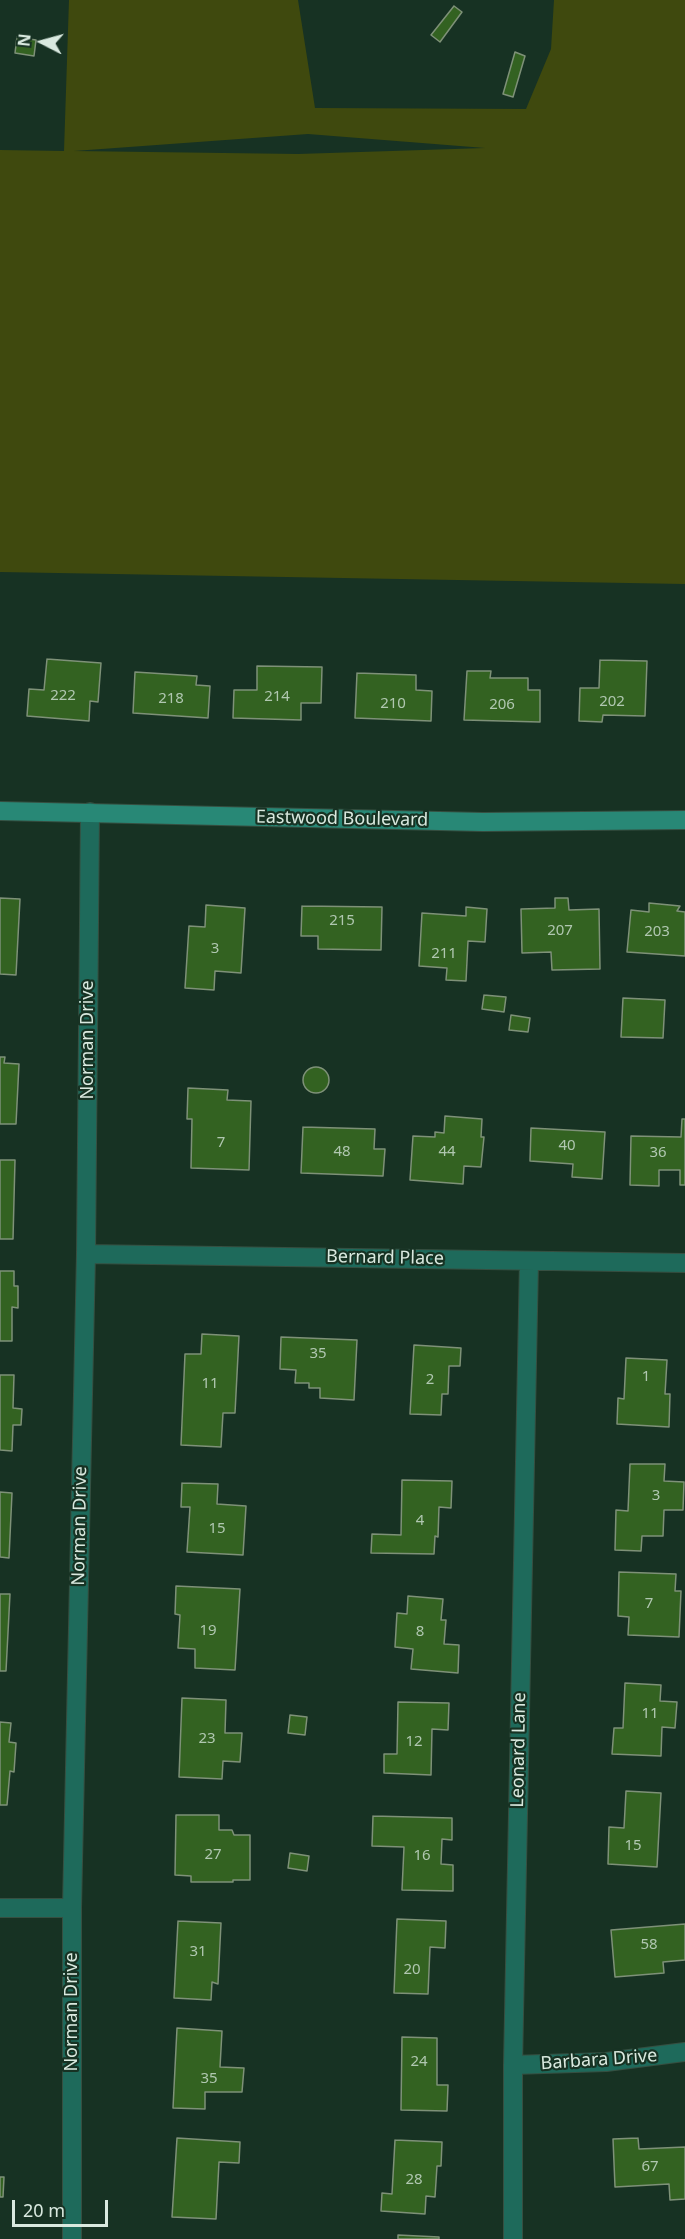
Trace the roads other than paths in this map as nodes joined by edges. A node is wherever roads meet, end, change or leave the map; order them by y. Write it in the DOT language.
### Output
graph roads {
  1 [pos="0,811"];
  2 [pos="90,812"];
  3 [pos="685,820"];
  4 [pos="86,1254"];
  5 [pos="529,1260"];
  6 [pos="685,1263"];
  7 [pos="0,1908"];
  8 [pos="72,1908"];
  9 [pos="685,2052"];
  10 [pos="513,2065"];
  11 [pos="72,2239"];
  12 [pos="513,2239"];
  1 -- 2 [label="street, Eastwood Boulevard"];
  2 -- 3 [label="street, Eastwood Boulevard"];
  2 -- 4 [label="street, Norman Drive"];
  4 -- 5 [label="street, Bernard Place"];
  4 -- 8 [label="street, Norman Drive"];
  5 -- 6 [label="street, Bernard Place"];
  5 -- 10 [label="street, Leonard Lane"];
  7 -- 8 [label="street"];
  8 -- 11 [label="street, Norman Drive"];
  9 -- 10 [label="street, Barbara Drive"];
  10 -- 12 [label="street, Leonard Lane"];
}
